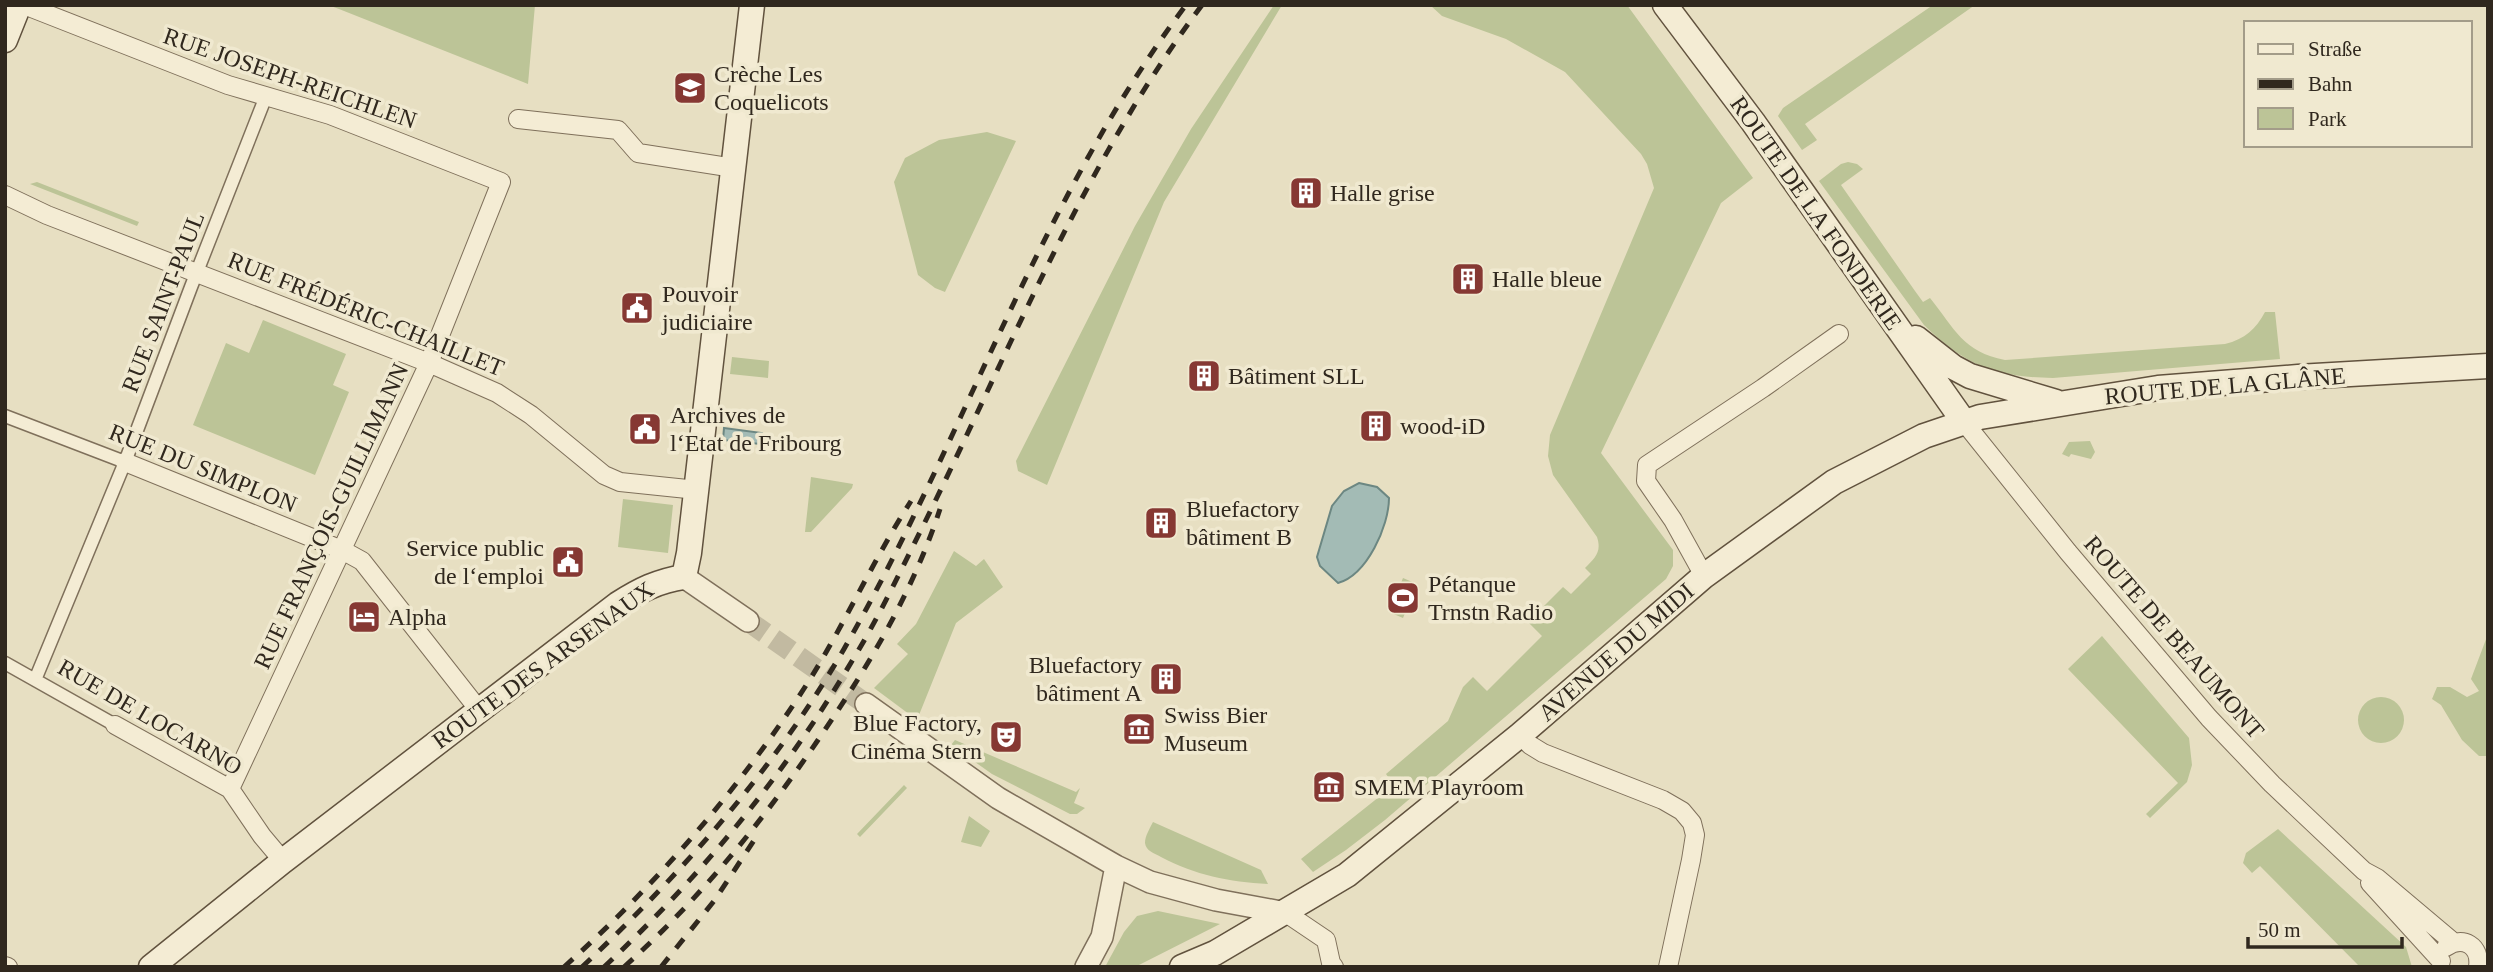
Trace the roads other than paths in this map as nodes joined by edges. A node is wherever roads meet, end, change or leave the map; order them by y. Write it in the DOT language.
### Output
graph roads {
  1 [pos="22,5"];
  2 [pos="752,5"];
  3 [pos="1665,5"];
  4 [pos="5,40"];
  5 [pos="266,96"];
  6 [pos="518,119"];
  7 [pos="734,168"];
  8 [pos="501,182"];
  9 [pos="5,195"];
  10 [pos="197,272"];
  11 [pos="1887,313"];
  12 [pos="1839,334"];
  13 [pos="429,363"];
  14 [pos="2488,366"];
  15 [pos="2060,404"];
  16 [pos="5,416"];
  17 [pos="1964,422"];
  18 [pos="125,462"];
  19 [pos="697,490"];
  20 [pos="342,550"];
  21 [pos="1704,576"];
  22 [pos="684,577"];
  23 [pos="748,621"];
  24 [pos="5,663"];
  25 [pos="35,680"];
  26 [pos="866,705"];
  27 [pos="479,710"];
  28 [pos="116,725"];
  29 [pos="1520,734"];
  30 [pos="230,789"];
  31 [pos="284,861"];
  32 [pos="1116,866"];
  33 [pos="2364,871"];
  34 [pos="1286,913"];
  35 [pos="2482,941"];
  36 [pos="2453,942"];
  37 [pos="2441,964"];
  38 [pos="151,967"];
  39 [pos="1086,967"];
  40 [pos="1182,967"];
  41 [pos="1334,967"];
  42 [pos="1668,967"];
  43 [pos="2478,967"];
  1 -- 4 [label="main road"];
  1 -- 5 [label="street, RUE JOSEPH-REICHLEN"];
  2 -- 7 [label="main road"];
  3 -- 11 [label="main road, ROUTE DE LA FONDERIE"];
  5 -- 8 [label="street, RUE JOSEPH-REICHLEN"];
  5 -- 10 [label="street, RUE SAINT-PAUL"];
  6 -- 7 [label="street"];
  7 -- 19 [label="main road"];
  8 -- 13 [label="street, RUE FRANÇOIS-GUILLIMANN"];
  9 -- 10 [label="street, RUE FRÉDÉRIC-CHAILLET"];
  10 -- 13 [label="street, RUE FRÉDÉRIC-CHAILLET"];
  10 -- 18 [label="street, RUE SAINT-PAUL"];
  11 -- 15 [label="main road"];
  11 -- 17 [label="main road, ROUTE DE LA FONDERIE"];
  12 -- 21 [label="street"];
  13 -- 19 [label="street, RUE FRÉDÉRIC-CHAILLET"];
  13 -- 20 [label="street, RUE FRANÇOIS-GUILLIMANN"];
  14 -- 15 [label="main road, ROUTE DE LA GLÂNE"];
  15 -- 17 [label="main road, ROUTE DE LA GLÂNE"];
  16 -- 18 [label="street, RUE DU SIMPLON"];
  17 -- 21 [label="main road, AVENUE DU MIDI"];
  17 -- 33 [label="street, ROUTE DE BEAUMONT"];
  18 -- 20 [label="street, RUE DU SIMPLON"];
  18 -- 25 [label="street, RUE SAINT-PAUL"];
  19 -- 22 [label="main road"];
  20 -- 27 [label="street, RUE DU SIMPLON"];
  20 -- 30 [label="street, RUE FRANÇOIS-GUILLIMANN"];
  21 -- 29 [label="main road, AVENUE DU MIDI"];
  22 -- 23 [label="street"];
  22 -- 27 [label="main road, ROUTE DES ARSENAUX"];
  24 -- 25 [label="street, RUE DE LOCARNO"];
  25 -- 28 [label="street, RUE DE LOCARNO"];
  26 -- 32 [label="street"];
  27 -- 31 [label="main road, ROUTE DES ARSENAUX"];
  28 -- 30 [label="street, RUE DE LOCARNO"];
  29 -- 34 [label="main road, AVENUE DU MIDI"];
  29 -- 42 [label="street"];
  30 -- 31 [label="street, RUE DE LOCARNO"];
  31 -- 38 [label="main road, ROUTE DES ARSENAUX"];
  32 -- 34 [label="street"];
  32 -- 39 [label="street"];
  33 -- 36 [label="street, ROUTE DE BEAUMONT"];
  33 -- 37 [label="street, ROUTE DE BEAUMONT"];
  34 -- 40 [label="main road, AVENUE DU MIDI"];
  34 -- 41 [label="street"];
  35 -- 36 [label="street"];
  35 -- 43 [label="street"];
  36 -- 37 [label="street"];
}
